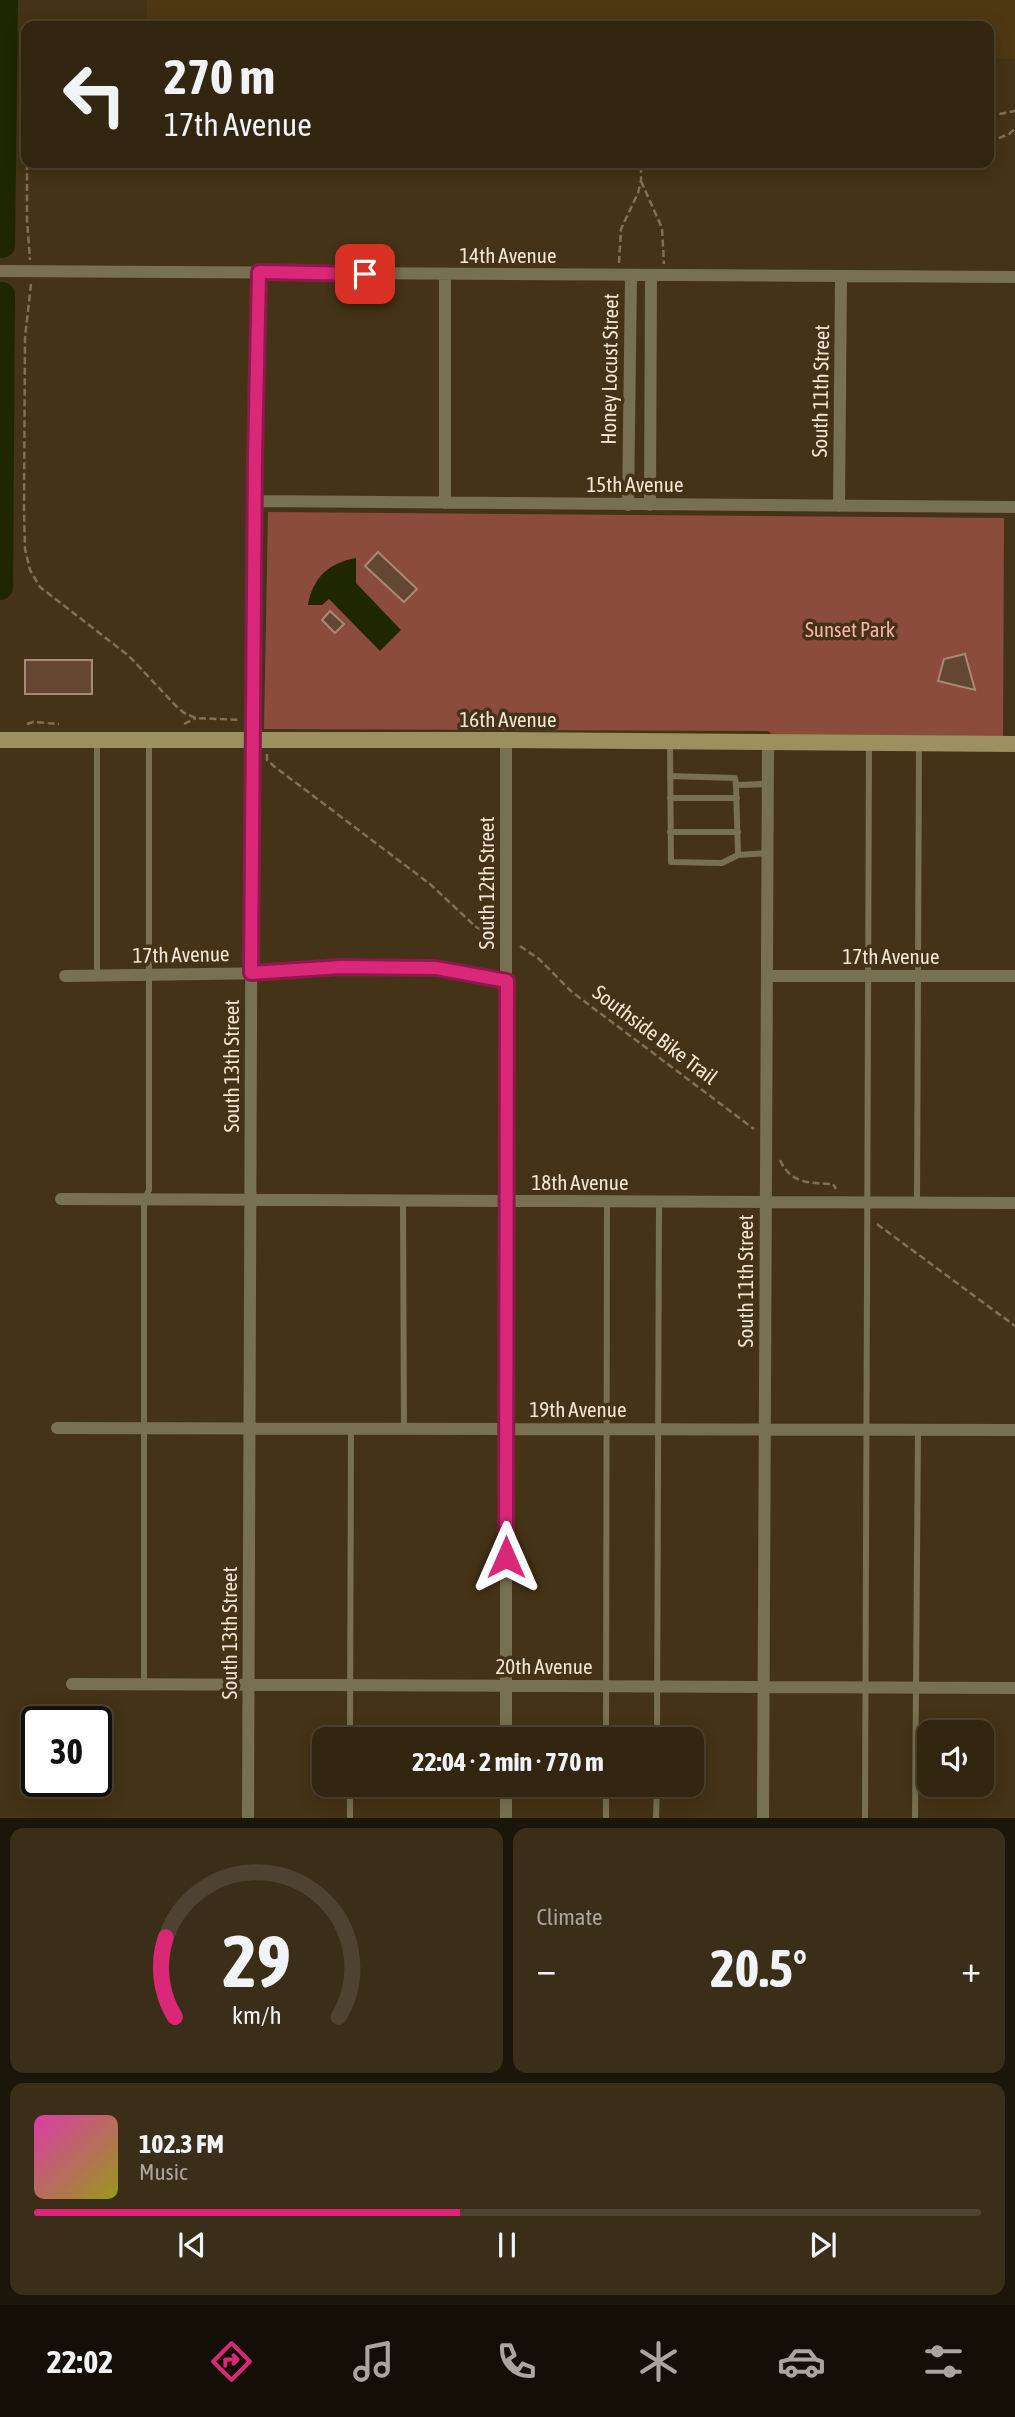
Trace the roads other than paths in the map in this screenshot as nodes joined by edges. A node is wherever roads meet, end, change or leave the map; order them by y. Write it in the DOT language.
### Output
graph roads {
  1 [pos="0,271"];
  2 [pos="259,272"];
  3 [pos="444,275"];
  4 [pos="631,276"];
  5 [pos="651,276"];
  6 [pos="841,277"];
  7 [pos="1015,277"];
  8 [pos="255,501"];
  9 [pos="445,503"];
  10 [pos="628,505"];
  11 [pos="650,505"];
  12 [pos="839,506"];
  13 [pos="1015,508"];
  14 [pos="0,740"];
  15 [pos="97,740"];
  16 [pos="149,740"];
  17 [pos="253,740"];
  18 [pos="506,740"];
  19 [pos="670,742"];
  20 [pos="768,743"];
  21 [pos="869,743"];
  22 [pos="919,744"];
  23 [pos="1015,744"];
  24 [pos="670,776"];
  25 [pos="736,781"];
  26 [pos="768,784"];
  27 [pos="737,797"];
  28 [pos="670,799"];
  29 [pos="670,831"];
  30 [pos="738,831"];
  31 [pos="768,853"];
  32 [pos="738,855"];
  33 [pos="251,973"];
  34 [pos="97,975"];
  35 [pos="149,975"];
  36 [pos="65,976"];
  37 [pos="767,976"];
  38 [pos="867,976"];
  39 [pos="918,976"];
  40 [pos="1015,976"];
  41 [pos="507,981"];
  42 [pos="61,1199"];
  43 [pos="144,1200"];
  44 [pos="250,1201"];
  45 [pos="403,1202"];
  46 [pos="507,1202"];
  47 [pos="607,1202"];
  48 [pos="659,1202"];
  49 [pos="766,1203"];
  50 [pos="868,1203"];
  51 [pos="917,1203"];
  52 [pos="1015,1203"];
  53 [pos="57,1428"];
  54 [pos="145,1428"];
  55 [pos="250,1428"];
  56 [pos="351,1428"];
  57 [pos="404,1428"];
  58 [pos="506,1429"];
  59 [pos="606,1429"];
  60 [pos="658,1429"];
  61 [pos="764,1429"];
  62 [pos="867,1430"];
  63 [pos="918,1430"];
  64 [pos="1015,1430"];
  65 [pos="72,1684"];
  66 [pos="144,1685"];
  67 [pos="249,1685"];
  68 [pos="351,1685"];
  69 [pos="506,1686"];
  70 [pos="606,1686"];
  71 [pos="657,1686"];
  72 [pos="764,1687"];
  73 [pos="865,1687"];
  74 [pos="916,1687"];
  75 [pos="1015,1688"];
  76 [pos="350,1727"];
  77 [pos="506,1727"];
  78 [pos="606,1727"];
  79 [pos="657,1727"];
  80 [pos="350,1797"];
  81 [pos="506,1797"];
  82 [pos="606,1797"];
  83 [pos="657,1797"];
  84 [pos="248,1818"];
  85 [pos="350,1818"];
  86 [pos="506,1818"];
  87 [pos="606,1818"];
  88 [pos="656,1818"];
  89 [pos="763,1818"];
  90 [pos="865,1818"];
  91 [pos="915,1818"];
  1 -- 2 [label="street, 14th Avenue"];
  2 -- 3 [label="street, 14th Avenue"];
  2 -- 8 [label="street, South 13th Street"];
  3 -- 4 [label="street, 14th Avenue"];
  3 -- 9 [label="street"];
  4 -- 5 [label="street, 14th Avenue"];
  4 -- 10 [label="street, Honey Locust Street"];
  5 -- 6 [label="street, 14th Avenue"];
  5 -- 11 [label="street, Honey Locust Street"];
  6 -- 7 [label="street, 14th Avenue"];
  6 -- 12 [label="street, South 11th Street"];
  8 -- 9 [label="street, 15th Avenue"];
  8 -- 17 [label="street, South 13th Street"];
  9 -- 10 [label="street, 15th Avenue"];
  10 -- 11 [label="street, 15th Avenue"];
  11 -- 12 [label="street, 15th Avenue"];
  12 -- 13 [label="street, 15th Avenue"];
  14 -- 15 [label="street, 16th Avenue"];
  15 -- 16 [label="street, 16th Avenue"];
  15 -- 34 [label="lane"];
  16 -- 17 [label="street, 16th Avenue"];
  16 -- 35 [label="lane"];
  17 -- 18 [label="street, 16th Avenue"];
  17 -- 33 [label="street, South 13th Street"];
  18 -- 19 [label="street, 16th Avenue"];
  18 -- 41 [label="street, South 12th Street"];
  19 -- 20 [label="street, 16th Avenue"];
  19 -- 24 [label="lane"];
  20 -- 21 [label="street, 16th Avenue"];
  20 -- 26 [label="street, South 11th Street"];
  21 -- 22 [label="street, 16th Avenue"];
  21 -- 38 [label="lane"];
  22 -- 23 [label="street, 16th Avenue"];
  22 -- 39 [label="lane"];
  24 -- 25 [label="lane"];
  24 -- 28 [label="lane"];
  25 -- 26 [label="lane"];
  25 -- 27 [label="lane"];
  26 -- 31 [label="street, South 11th Street"];
  27 -- 28 [label="lane"];
  27 -- 30 [label="lane"];
  28 -- 29 [label="lane"];
  29 -- 30 [label="lane"];
  29 -- 32 [label="lane"];
  30 -- 32 [label="lane"];
  31 -- 32 [label="lane"];
  31 -- 37 [label="street, South 11th Street"];
  33 -- 35 [label="street, 17th Avenue"];
  33 -- 41 [label="street, 17th Avenue"];
  33 -- 44 [label="street, South 13th Street"];
  34 -- 35 [label="street, 17th Avenue"];
  34 -- 36 [label="street, 17th Avenue"];
  35 -- 43 [label="lane"];
  37 -- 38 [label="street, 17th Avenue"];
  37 -- 49 [label="street, South 11th Street"];
  38 -- 39 [label="street, 17th Avenue"];
  38 -- 50 [label="lane"];
  39 -- 40 [label="street, 17th Avenue"];
  39 -- 51 [label="lane"];
  41 -- 46 [label="street, South 12th Street"];
  42 -- 43 [label="street, 18th Avenue"];
  43 -- 44 [label="street, 18th Avenue"];
  43 -- 54 [label="lane"];
  44 -- 45 [label="street, 18th Avenue"];
  44 -- 55 [label="street, South 13th Street"];
  45 -- 46 [label="street, 18th Avenue"];
  45 -- 57 [label="lane"];
  46 -- 47 [label="street, 18th Avenue"];
  46 -- 58 [label="street, South 12th Street"];
  47 -- 48 [label="street, 18th Avenue"];
  47 -- 59 [label="lane"];
  48 -- 49 [label="street, 18th Avenue"];
  48 -- 60 [label="lane"];
  49 -- 50 [label="street, 18th Avenue"];
  49 -- 61 [label="street, South 11th Street"];
  50 -- 51 [label="street, 18th Avenue"];
  50 -- 62 [label="lane"];
  51 -- 52 [label="street, 18th Avenue"];
  53 -- 54 [label="street, 19th Avenue"];
  54 -- 55 [label="street, 19th Avenue"];
  54 -- 66 [label="lane"];
  55 -- 56 [label="street, 19th Avenue"];
  55 -- 67 [label="street, South 13th Street"];
  56 -- 57 [label="street, 19th Avenue"];
  56 -- 68 [label="lane"];
  57 -- 58 [label="street, 19th Avenue"];
  58 -- 59 [label="street, 19th Avenue"];
  58 -- 69 [label="street, South 12th Street"];
  59 -- 60 [label="street, 19th Avenue"];
  59 -- 70 [label="lane"];
  60 -- 61 [label="street, 19th Avenue"];
  60 -- 71 [label="lane"];
  61 -- 62 [label="street, 19th Avenue"];
  61 -- 72 [label="street, South 11th Street"];
  62 -- 63 [label="street, 19th Avenue"];
  62 -- 73 [label="lane"];
  63 -- 64 [label="street, 19th Avenue"];
  63 -- 74 [label="lane"];
  65 -- 66 [label="street, 20th Avenue"];
  66 -- 67 [label="street, 20th Avenue"];
  67 -- 68 [label="street, 20th Avenue"];
  67 -- 84 [label="street, South 13th Street"];
  68 -- 69 [label="street, 20th Avenue"];
  68 -- 76 [label="lane"];
  69 -- 70 [label="street, 20th Avenue"];
  69 -- 77 [label="street, South 12th Street"];
  70 -- 71 [label="street, 20th Avenue"];
  70 -- 78 [label="lane"];
  71 -- 72 [label="street, 20th Avenue"];
  71 -- 79 [label="lane"];
  72 -- 73 [label="street, 20th Avenue"];
  72 -- 89 [label="street, South 11th Street"];
  73 -- 74 [label="street, 20th Avenue"];
  73 -- 90 [label="lane"];
  74 -- 75 [label="street, 20th Avenue"];
  74 -- 91 [label="lane"];
  80 -- 85 [label="lane"];
  81 -- 86 [label="street"];
  82 -- 87 [label="lane"];
  83 -- 88 [label="lane"];
}
